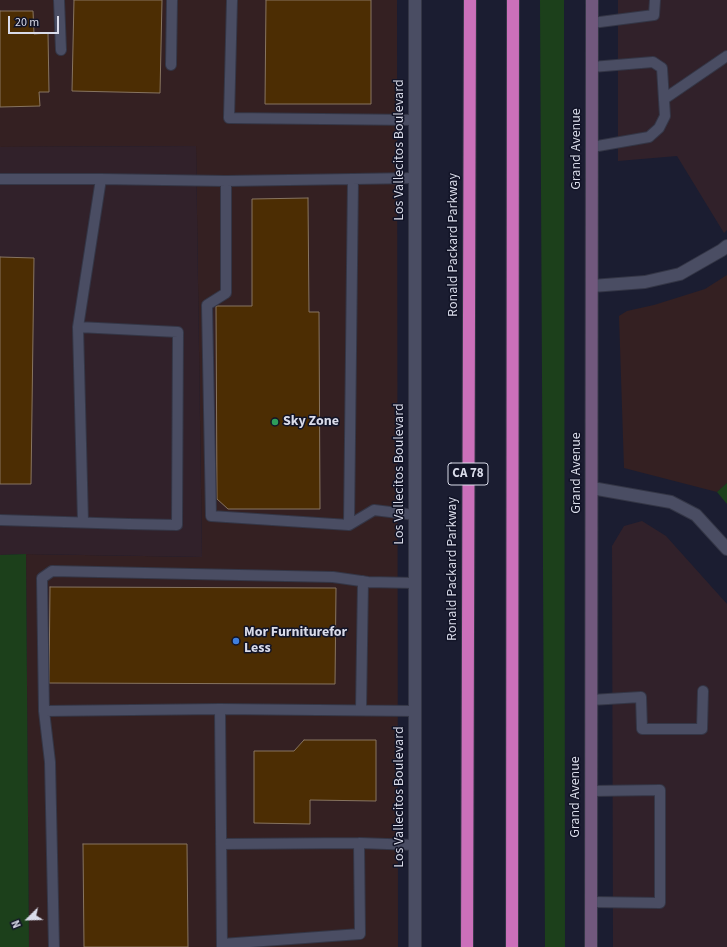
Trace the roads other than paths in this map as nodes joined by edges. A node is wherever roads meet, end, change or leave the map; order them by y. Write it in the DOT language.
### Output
graph roads {
  1 [pos="59,0"];
  2 [pos="172,0"];
  3 [pos="232,0"];
  4 [pos="415,0"];
  5 [pos="470,0"];
  6 [pos="513,0"];
  7 [pos="592,0"];
  8 [pos="655,0"];
  9 [pos="592,23"];
  10 [pos="60,50"];
  11 [pos="727,56"];
  12 [pos="171,65"];
  13 [pos="592,67"];
  14 [pos="664,99"];
  15 [pos="415,120"];
  16 [pos="592,147"];
  17 [pos="415,178"];
  18 [pos="0,179"];
  19 [pos="102,179"];
  20 [pos="353,179"];
  21 [pos="226,181"];
  22 [pos="727,246"];
  23 [pos="592,286"];
  24 [pos="78,327"];
  25 [pos="592,488"];
  26 [pos="415,515"];
  27 [pos="0,520"];
  28 [pos="83,522"];
  29 [pos="349,525"];
  30 [pos="727,549"];
  31 [pos="363,581"];
  32 [pos="415,583"];
  33 [pos="703,691"];
  34 [pos="591,700"];
  35 [pos="220,709"];
  36 [pos="361,710"];
  37 [pos="415,710"];
  38 [pos="44,712"];
  39 [pos="591,791"];
  40 [pos="359,843"];
  41 [pos="221,844"];
  42 [pos="415,845"];
  43 [pos="591,902"];
  44 [pos="222,946"];
  45 [pos="54,947"];
  46 [pos="415,947"];
  47 [pos="467,947"];
  48 [pos="512,947"];
  49 [pos="591,947"];
  1 -- 10 [label="lane"];
  2 -- 12 [label="lane"];
  3 -- 15 [label="lane"];
  4 -- 15 [label="street, Los Vallecitos Boulevard"];
  5 -- 47 [label="highway, Ronald Packard Parkway / CA 78"];
  6 -- 48 [label="highway"];
  7 -- 9 [label="main road, Grand Avenue"];
  8 -- 9 [label="lane"];
  9 -- 13 [label="main road, Grand Avenue"];
  11 -- 14 [label="lane"];
  13 -- 14 [label="lane"];
  13 -- 16 [label="main road, Grand Avenue"];
  14 -- 16 [label="lane"];
  15 -- 17 [label="street, Los Vallecitos Boulevard"];
  16 -- 23 [label="main road, Grand Avenue"];
  17 -- 20 [label="lane"];
  17 -- 26 [label="street, Los Vallecitos Boulevard"];
  18 -- 19 [label="lane"];
  19 -- 21 [label="lane"];
  19 -- 24 [label="lane"];
  20 -- 21 [label="lane"];
  20 -- 29 [label="lane"];
  21 -- 29 [label="lane"];
  22 -- 23 [label="street"];
  23 -- 25 [label="main road, Grand Avenue"];
  24 -- 28 [label="lane"];
  24 -- 28 [label="lane"];
  25 -- 30 [label="street"];
  25 -- 34 [label="main road, Grand Avenue"];
  26 -- 29 [label="lane"];
  26 -- 32 [label="street, Los Vallecitos Boulevard"];
  27 -- 28 [label="lane"];
  31 -- 32 [label="lane"];
  31 -- 36 [label="lane"];
  31 -- 38 [label="lane"];
  32 -- 37 [label="street, Los Vallecitos Boulevard"];
  33 -- 34 [label="lane"];
  34 -- 39 [label="main road, Grand Avenue"];
  35 -- 36 [label="lane"];
  35 -- 38 [label="lane"];
  35 -- 41 [label="lane"];
  36 -- 37 [label="lane"];
  37 -- 42 [label="street, Los Vallecitos Boulevard"];
  38 -- 45 [label="lane"];
  39 -- 43 [label="main road, Grand Avenue"];
  39 -- 43 [label="lane"];
  40 -- 41 [label="lane"];
  40 -- 42 [label="lane"];
  40 -- 44 [label="lane"];
  41 -- 44 [label="lane"];
  42 -- 46 [label="street, Los Vallecitos Boulevard"];
  43 -- 49 [label="main road, Grand Avenue"];
}
